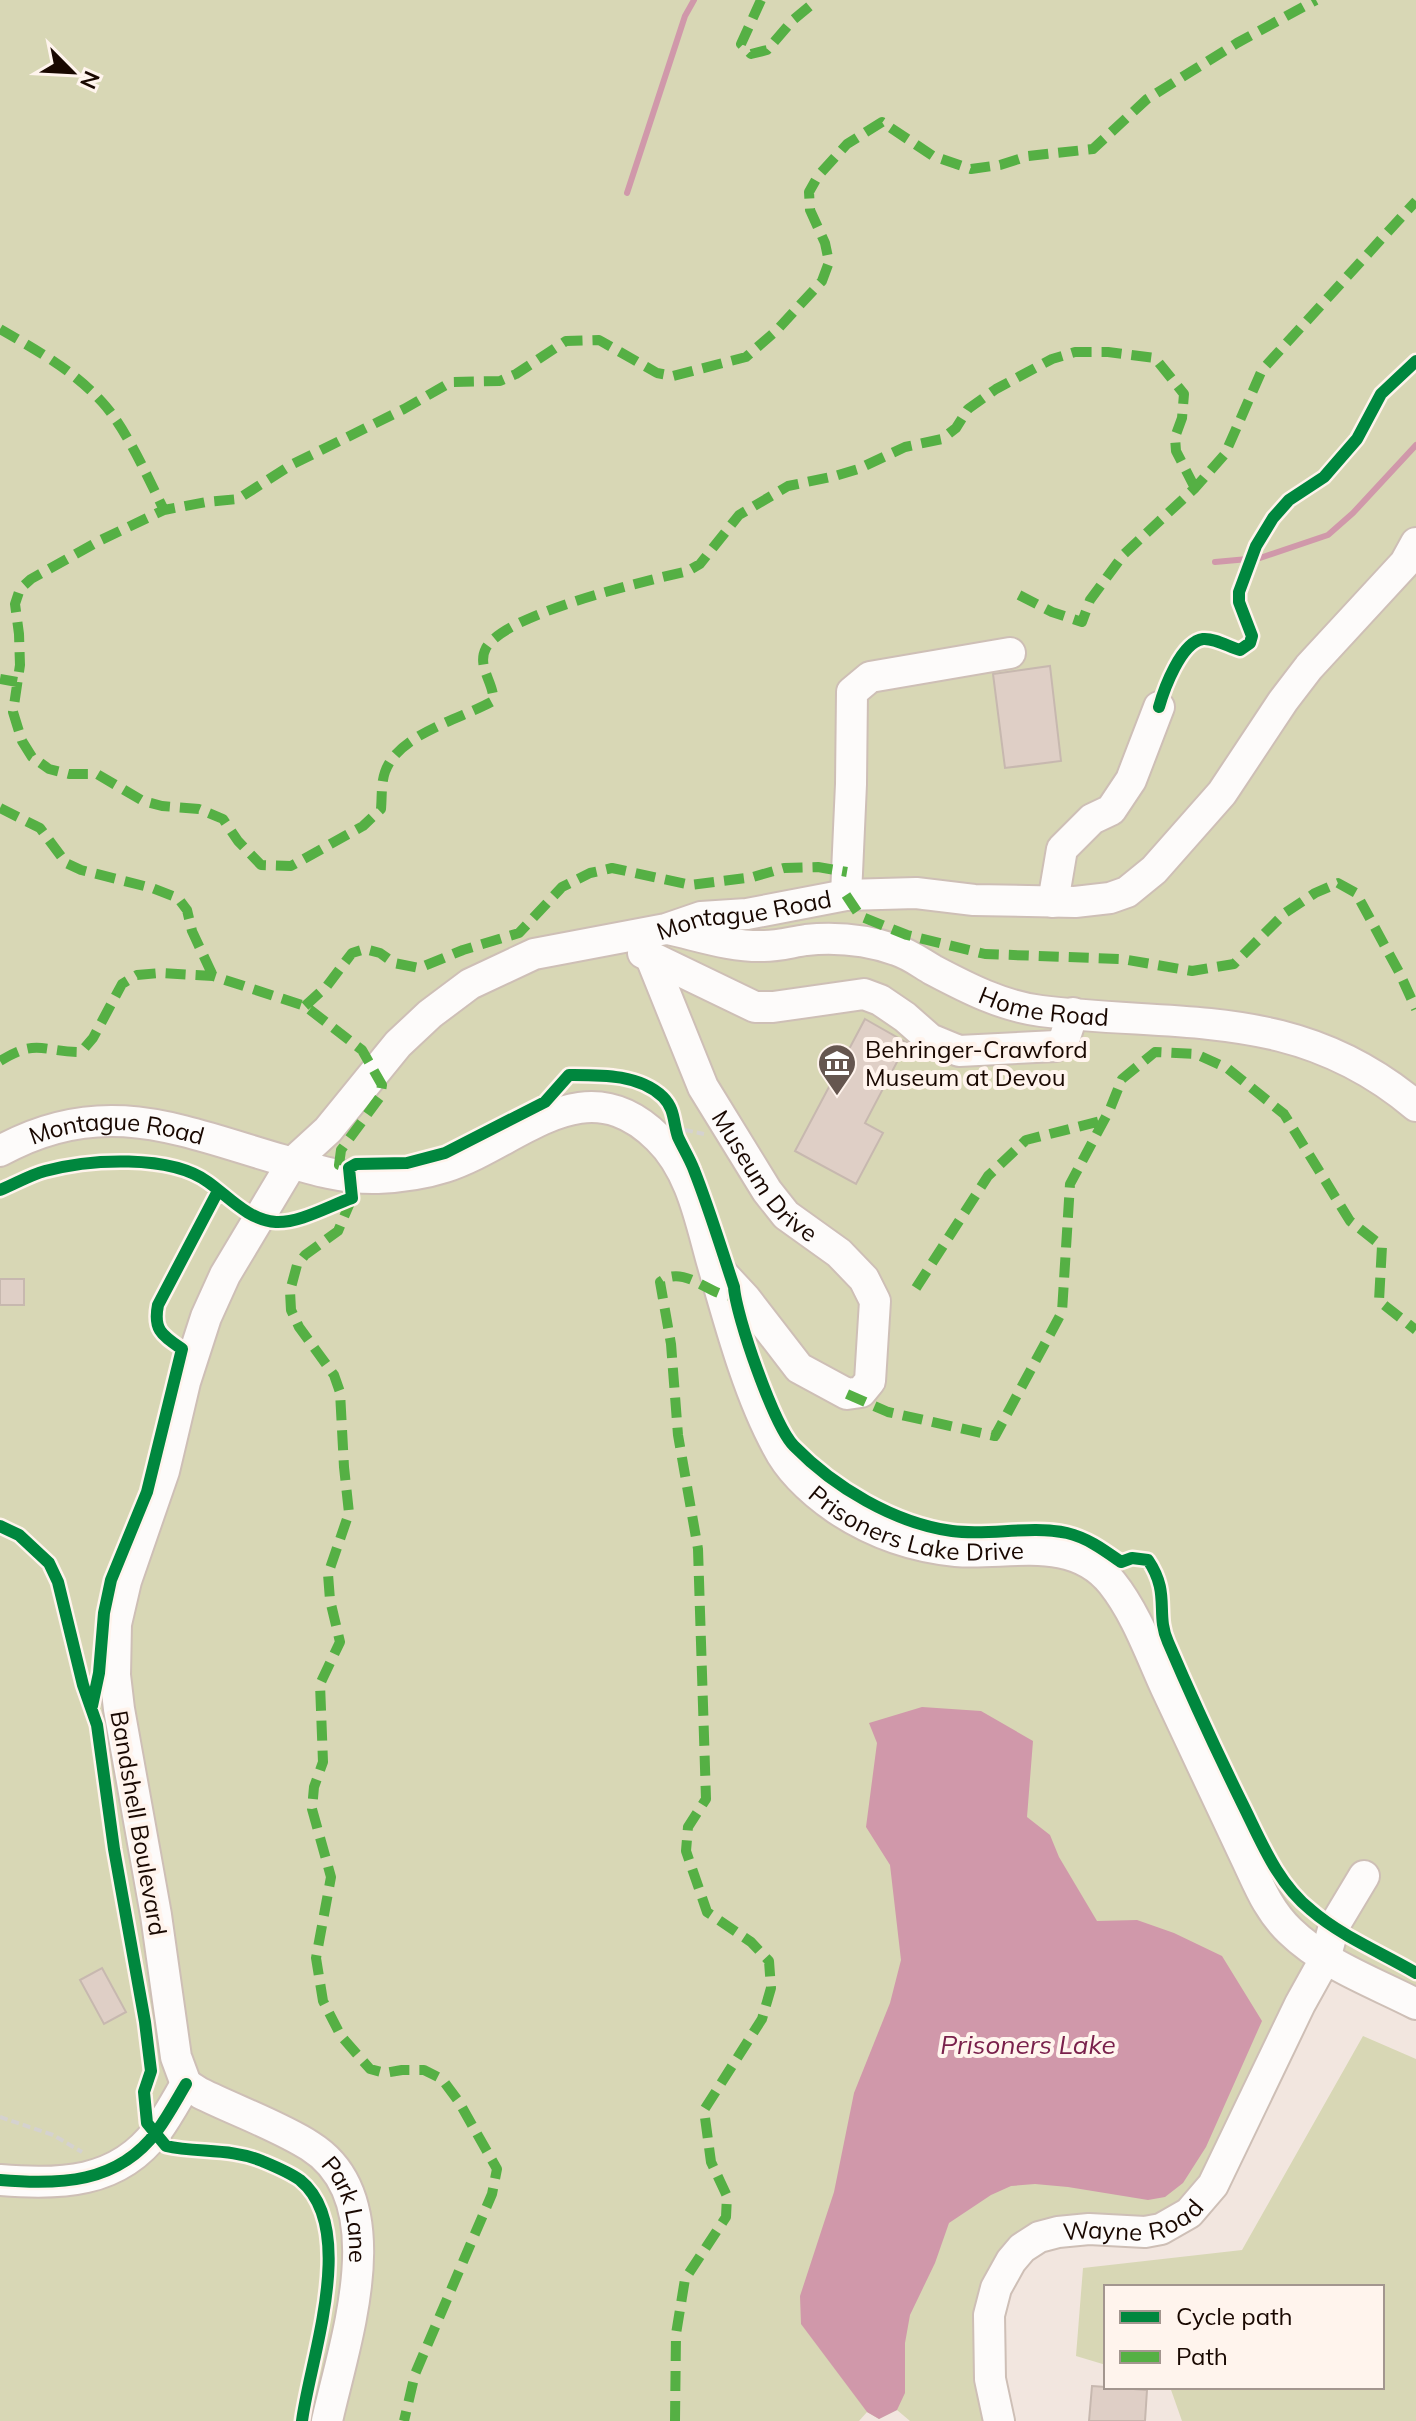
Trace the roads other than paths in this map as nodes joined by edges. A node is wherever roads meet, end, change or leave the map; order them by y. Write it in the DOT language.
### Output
graph roads {
  1 [pos="1416,543"];
  2 [pos="1010,653"];
  3 [pos="1159,707"];
  4 [pos="846,895"];
  5 [pos="1053,902"];
  6 [pos="666,929"];
  7 [pos="613,939"];
  8 [pos="651,958"];
  9 [pos="1073,1013"];
  10 [pos="1416,1106"];
  11 [pos="0,1151"];
  12 [pos="292,1163"];
  13 [pos="713,1264"];
  14 [pos="1364,1876"];
  15 [pos="1325,1959"];
  16 [pos="1416,2004"];
  17 [pos="186,2084"];
  18 [pos="0,2180"];
  19 [pos="327,2421"];
  20 [pos="999,2421"];
  1 -- 5 [label="street, Montague Road"];
  2 -- 4 [label="street"];
  3 -- 5 [label="street"];
  4 -- 5 [label="street, Montague Road"];
  4 -- 6 [label="street, Montague Road"];
  6 -- 7 [label="street, Montague Road"];
  6 -- 9 [label="street, Home Road"];
  7 -- 8 [label="street"];
  7 -- 12 [label="street, Montague Road"];
  8 -- 9 [label="street"];
  8 -- 13 [label="street, Museum Drive"];
  9 -- 10 [label="street, Home Road"];
  11 -- 12 [label="street, Montague Road"];
  12 -- 13 [label="street, Prisoners Lake Drive"];
  12 -- 17 [label="street, Bandshell Boulevard"];
  13 -- 15 [label="street, Prisoners Lake Drive"];
  14 -- 15 [label="street, Wayne Road"];
  15 -- 16 [label="street, Prisoners Lake Drive"];
  15 -- 20 [label="street, Wayne Road"];
  17 -- 18 [label="street"];
  17 -- 19 [label="street, Park Lane"];
}
